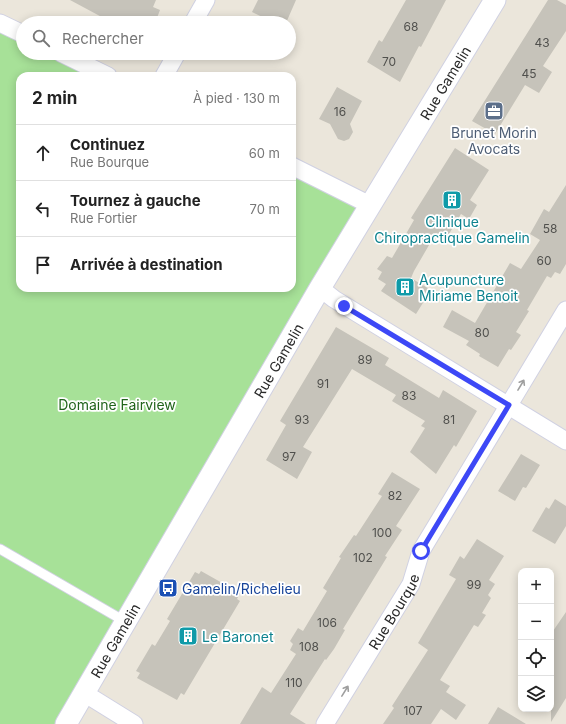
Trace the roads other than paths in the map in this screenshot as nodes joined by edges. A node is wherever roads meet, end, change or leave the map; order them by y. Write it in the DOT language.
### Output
graph roads {
  1 [pos="206,0"];
  2 [pos="495,0"];
  3 [pos="197,16"];
  4 [pos="0,23"];
  5 [pos="16,31"];
  6 [pos="75,60"];
  7 [pos="173,60"];
  8 [pos="100,72"];
  9 [pos="166,72"];
  10 [pos="296,168"];
  11 [pos="370,205"];
  12 [pos="320,288"];
  13 [pos="566,310"];
  14 [pos="509,405"];
  15 [pos="566,441"];
  16 [pos="0,549"];
  17 [pos="126,622"];
  18 [pos="84,693"];
  19 [pos="66,724"];
  20 [pos="134,724"];
  21 [pos="325,724"];
  1 -- 3 [label="street"];
  2 -- 11 [label="street, Rue Gamelin"];
  4 -- 5 [label="street"];
  6 -- 8 [label="street"];
  7 -- 9 [label="street"];
  10 -- 11 [label="street"];
  11 -- 12 [label="street, Rue Gamelin"];
  12 -- 14 [label="street"];
  12 -- 17 [label="street, Rue Gamelin"];
  14 -- 13 [label="street, Rue Bourque, one-way"];
  14 -- 15 [label="street"];
  21 -- 14 [label="street, Rue Bourque, one-way"];
  16 -- 17 [label="lane"];
  17 -- 18 [label="street, Rue Gamelin"];
  18 -- 19 [label="street, Rue Gamelin"];
  18 -- 20 [label="street"];
}
